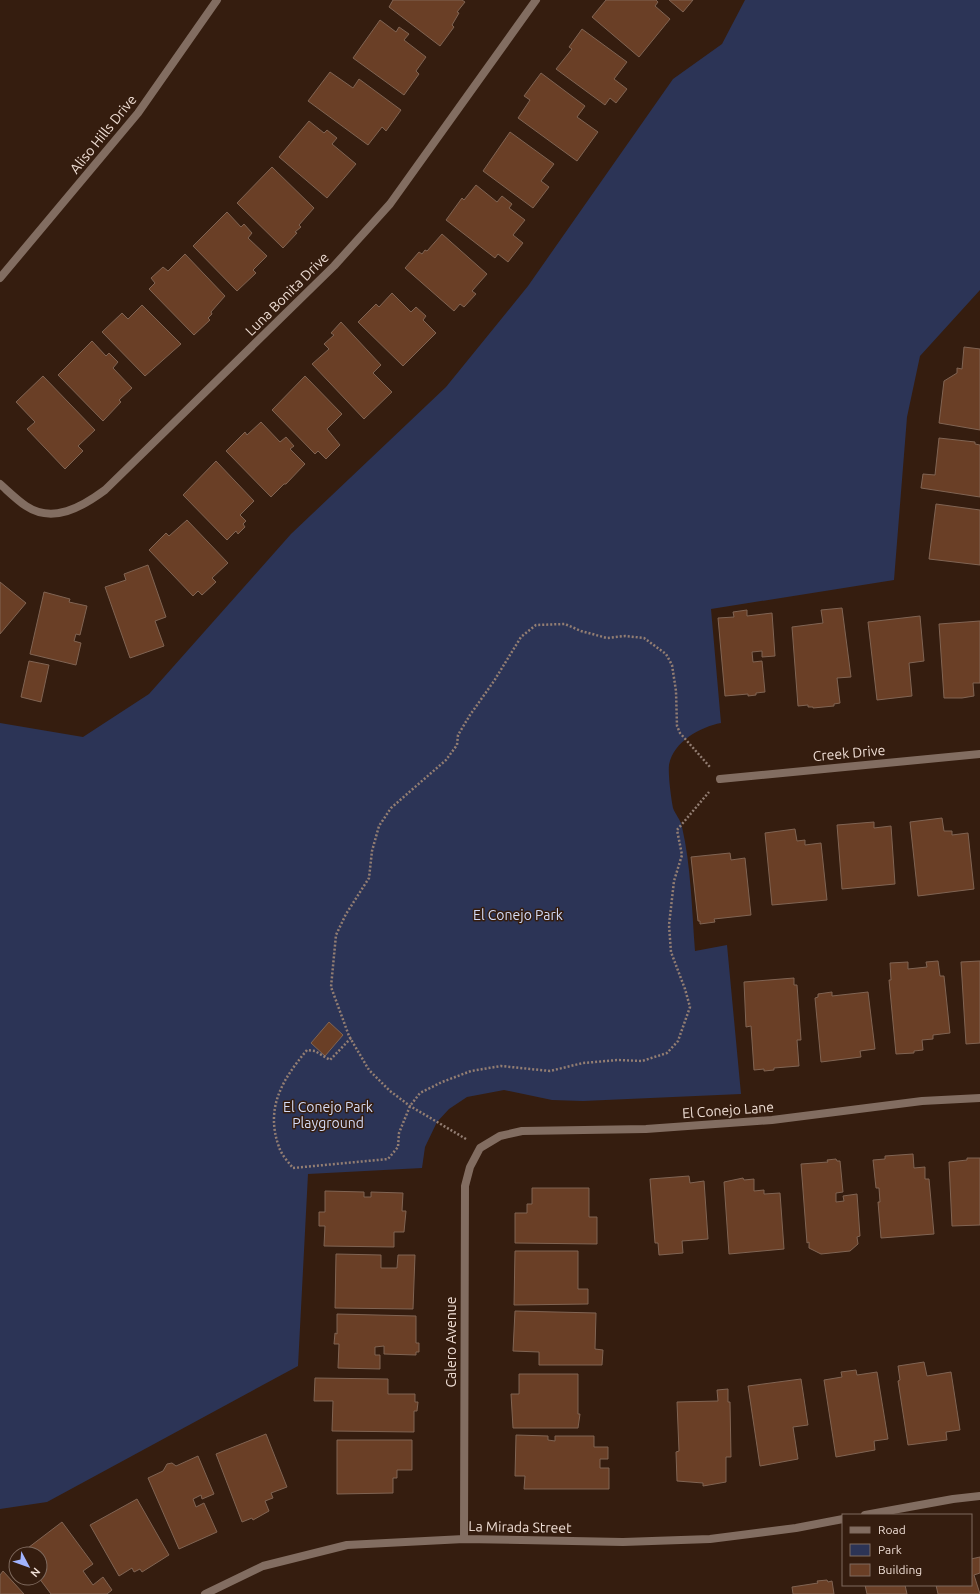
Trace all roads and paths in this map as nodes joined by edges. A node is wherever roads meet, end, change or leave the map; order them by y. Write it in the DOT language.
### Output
graph roads {
  1 [pos="217,0"];
  2 [pos="536,0"];
  3 [pos="0,278"];
  4 [pos="0,484"];
  5 [pos="980,754"];
  6 [pos="720,778"];
  7 [pos="351,1038"];
  8 [pos="980,1098"];
  9 [pos="410,1106"];
  10 [pos="480,1148"];
  11 [pos="980,1496"];
  12 [pos="870,1514"];
  13 [pos="842,1519"];
  14 [pos="464,1539"];
  15 [pos="204,1594"];
  1 -- 3 [label="street, Aliso Hills Drive"];
  2 -- 4 [label="street, Luna Bonita Drive"];
  5 -- 6 [label="street, Creek Drive"];
  6 -- 7 [label="path"];
  6 -- 9 [label="path"];
  7 -- 9 [label="path"];
  7 -- 9 [label="path"];
  8 -- 10 [label="street, El Conejo Lane"];
  9 -- 10 [label="path"];
  10 -- 14 [label="street, Calero Avenue"];
  11 -- 12 [label="street"];
  13 -- 14 [label="street, La Mirada Street"];
  14 -- 15 [label="street, La Mirada Street"];
}
